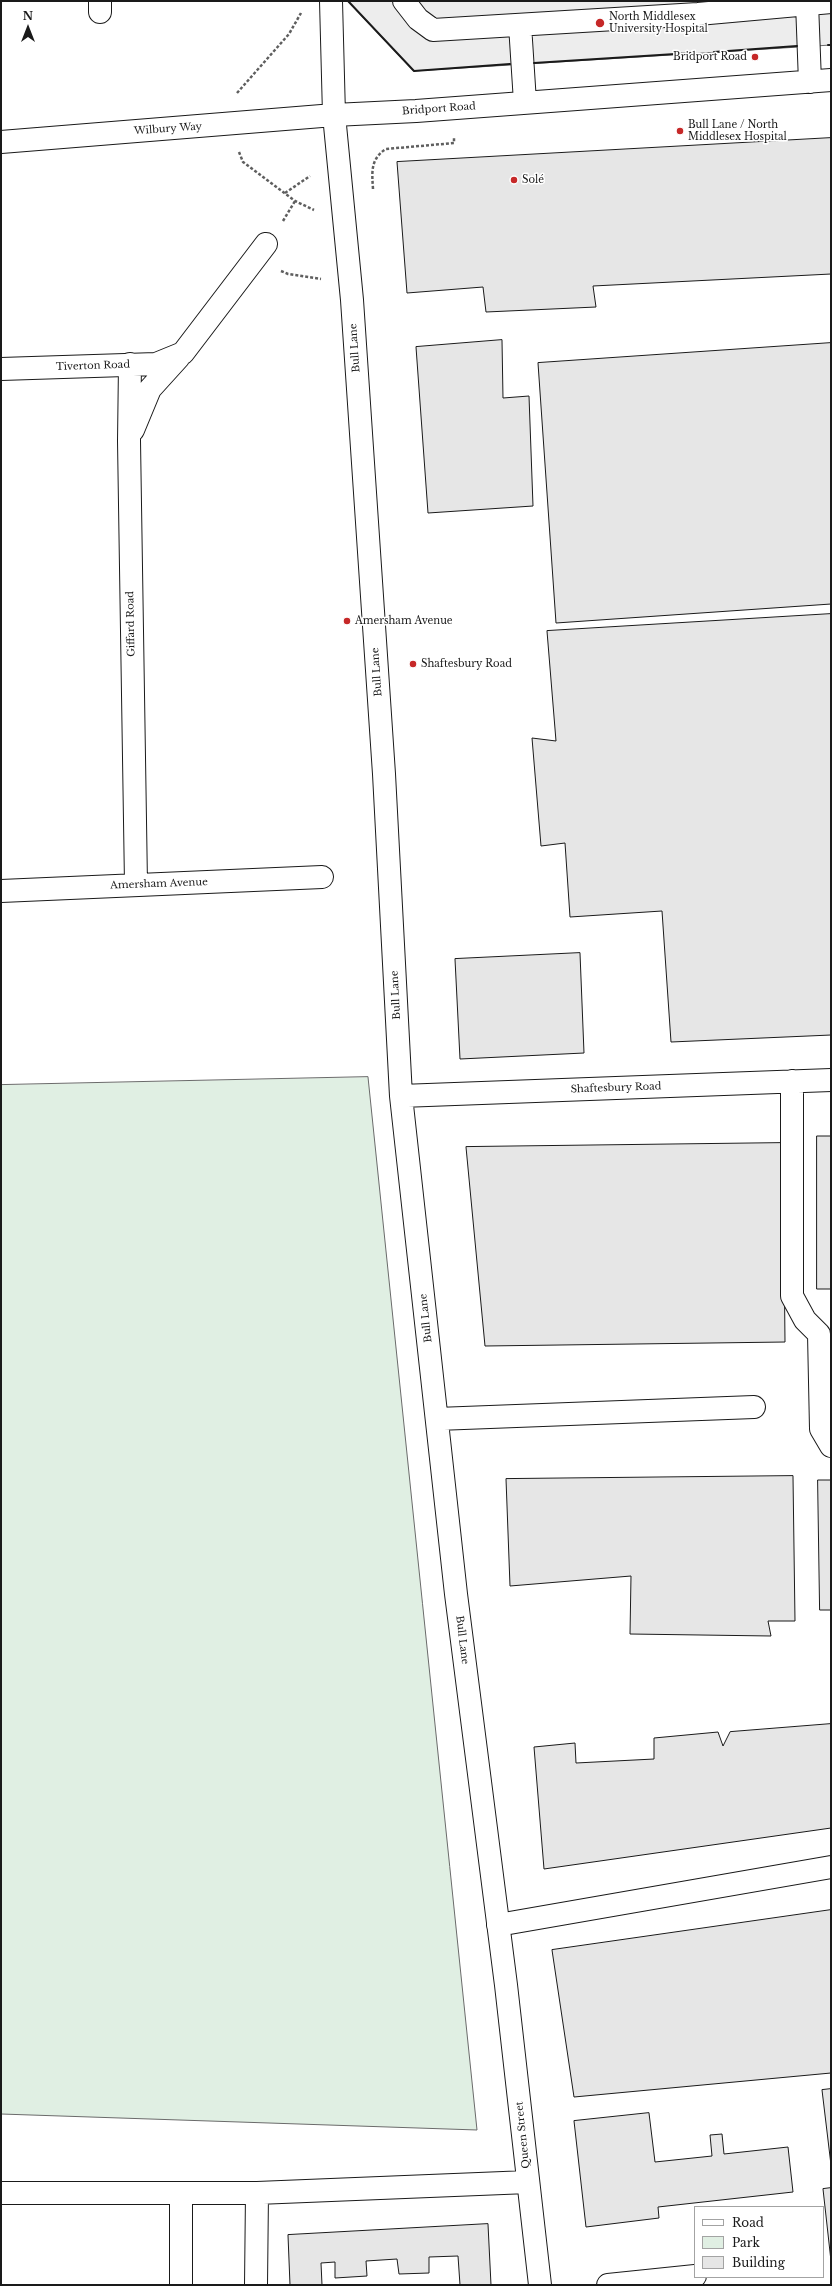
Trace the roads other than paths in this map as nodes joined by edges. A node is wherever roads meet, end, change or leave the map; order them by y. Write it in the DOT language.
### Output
graph roads {
  1 [pos="331,1"];
  2 [pos="404,1"];
  3 [pos="831,2"];
  4 [pos="807,3"];
  5 [pos="648,9"];
  6 [pos="520,25"];
  7 [pos="820,81"];
  8 [pos="525,102"];
  9 [pos="334,115"];
  10 [pos="1,142"];
  11 [pos="261,250"];
  12 [pos="183,353"];
  13 [pos="130,364"];
  14 [pos="1,369"];
  15 [pos="129,441"];
  16 [pos="322,877"];
  17 [pos="136,884"];
  18 [pos="1,891"];
  19 [pos="831,1080"];
  20 [pos="792,1081"];
  21 [pos="401,1096"];
  22 [pos="754,1407"];
  23 [pos="437,1419"];
  24 [pos="831,1446"];
  25 [pos="831,1867"];
  26 [pos="498,1925"];
  27 [pos="506,1985"];
  28 [pos="528,2182"];
  29 [pos="181,2193"];
  30 [pos="257,2193"];
  31 [pos="1,2194"];
  32 [pos="694,2276"];
  33 [pos="181,2285"];
  34 [pos="256,2285"];
  35 [pos="540,2285"];
  36 [pos="608,2285"];
  1 -- 9 [label="street, Bull Lane"];
  2 -- 6 [label="street"];
  3 -- 4 [label="street"];
  4 -- 5 [label="street"];
  4 -- 7 [label="street"];
  5 -- 6 [label="street"];
  6 -- 8 [label="street"];
  7 -- 8 [label="street, Bridport Road"];
  8 -- 9 [label="street, Bridport Road"];
  9 -- 10 [label="street, Wilbury Way"];
  9 -- 21 [label="street, Bull Lane"];
  11 -- 12 [label="street"];
  12 -- 13 [label="street, Tiverton Road"];
  12 -- 15 [label="street"];
  13 -- 14 [label="street, Tiverton Road"];
  13 -- 15 [label="street, Giffard Road"];
  15 -- 17 [label="street, Giffard Road"];
  16 -- 17 [label="street, Amersham Avenue"];
  17 -- 18 [label="street, Amersham Avenue"];
  19 -- 20 [label="street, Shaftesbury Road"];
  20 -- 21 [label="street, Shaftesbury Road"];
  20 -- 24 [label="street"];
  21 -- 23 [label="street, Bull Lane"];
  22 -- 23 [label="street"];
  23 -- 26 [label="street, Bull Lane"];
  25 -- 26 [label="street"];
  26 -- 27 [label="street, Bull Lane"];
  27 -- 28 [label="street, Queen Street"];
  28 -- 30 [label="street"];
  28 -- 35 [label="street, Queen Street"];
  29 -- 30 [label="street"];
  29 -- 31 [label="street"];
  29 -- 33 [label="street"];
  30 -- 34 [label="street"];
  32 -- 36 [label="street"];
}
